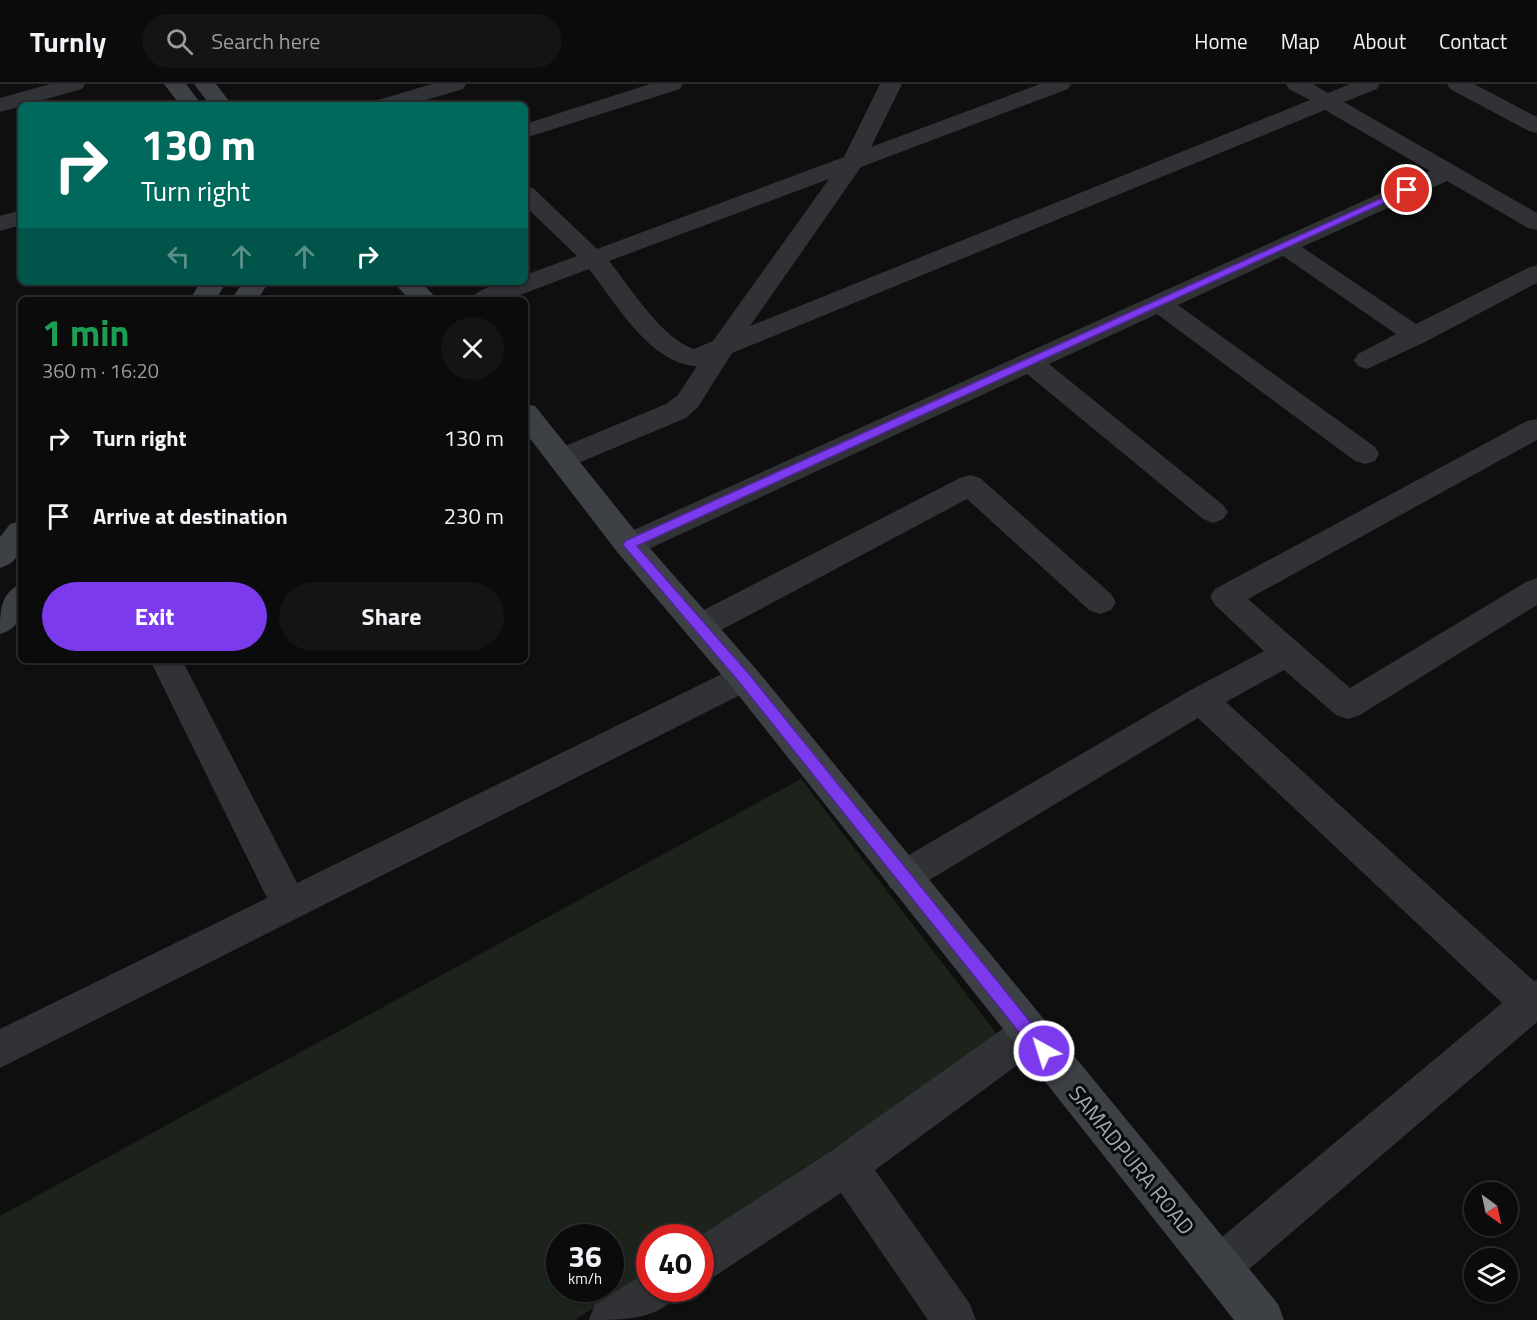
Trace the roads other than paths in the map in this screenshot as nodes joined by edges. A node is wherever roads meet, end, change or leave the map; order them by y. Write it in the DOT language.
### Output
graph roads {
  1 [pos="74,84"];
  2 [pos="175,84"];
  3 [pos="205,84"];
  4 [pos="455,84"];
  5 [pos="672,84"];
  6 [pos="891,84"];
  7 [pos="1060,84"];
  8 [pos="1297,84"];
  9 [pos="1369,84"];
  10 [pos="1458,84"];
  11 [pos="1327,101"];
  12 [pos="189,102"];
  13 [pos="219,102"];
  14 [pos="396,102"];
  15 [pos="0,105"];
  16 [pos="1537,126"];
  17 [pos="528,131"];
  18 [pos="853,161"];
  19 [pos="1449,171"];
  20 [pos="528,196"];
  21 [pos="18,218"];
  22 [pos="1537,223"];
  23 [pos="0,224"];
  24 [pos="1284,246"];
  25 [pos="592,258"];
  26 [pos="1537,273"];
  27 [pos="528,283"];
  28 [pos="409,285"];
  29 [pos="522,285"];
  30 [pos="422,297"];
  31 [pos="491,297"];
  32 [pos="1159,303"];
  33 [pos="1416,336"];
  34 [pos="723,346"];
  35 [pos="1367,360"];
  36 [pos="1029,362"];
  37 [pos="528,422"];
  38 [pos="1537,428"];
  39 [pos="1365,453"];
  40 [pos="561,459"];
  41 [pos="1213,512"];
  42 [pos="18,536"];
  43 [pos="629,545"];
  44 [pos="0,557"];
  45 [pos="1537,590"];
  46 [pos="18,600"];
  47 [pos="1101,602"];
  48 [pos="0,622"];
  49 [pos="699,627"];
  50 [pos="1287,654"];
  51 [pos="168,663"];
  52 [pos="744,678"];
  53 [pos="1201,700"];
  54 [pos="903,877"];
  55 [pos="289,905"];
  56 [pos="1533,1001"];
  57 [pos="1029,1033"];
  58 [pos="0,1049"];
  59 [pos="847,1165"];
  60 [pos="714,1252"];
  61 [pos="1219,1267"];
  62 [pos="641,1302"];
  63 [pos="620,1318"];
  64 [pos="954,1320"];
  65 [pos="1262,1320"];
  1 -- 15 [label="street"];
  2 -- 12 [label="street"];
  3 -- 13 [label="street"];
  4 -- 14 [label="street"];
  5 -- 17 [label="street"];
  6 -- 18 [label="street"];
  7 -- 18 [label="street"];
  8 -- 11 [label="street"];
  9 -- 11 [label="street"];
  10 -- 16 [label="street"];
  11 -- 19 [label="street"];
  11 -- 34 [label="street"];
  18 -- 25 [label="street"];
  18 -- 34 [label="street"];
  19 -- 22 [label="street"];
  19 -- 24 [label="street"];
  20 -- 25 [label="street"];
  21 -- 23 [label="street"];
  24 -- 32 [label="street"];
  24 -- 33 [label="street"];
  25 -- 27 [label="street"];
  25 -- 34 [label="street"];
  26 -- 33 [label="street"];
  28 -- 30 [label="street"];
  29 -- 31 [label="street"];
  32 -- 36 [label="street"];
  32 -- 39 [label="street"];
  33 -- 35 [label="street"];
  34 -- 40 [label="street"];
  36 -- 41 [label="street"];
  36 -- 43 [label="street"];
  37 -- 40 [label="street, SAMADPURA ROAD"];
  38 -- 50 [label="street"];
  40 -- 43 [label="street, SAMADPURA ROAD"];
  42 -- 44 [label="street"];
  43 -- 49 [label="street, SAMADPURA ROAD"];
  45 -- 50 [label="street"];
  46 -- 48 [label="street"];
  47 -- 49 [label="street"];
  49 -- 52 [label="street, SAMADPURA ROAD"];
  50 -- 53 [label="street"];
  51 -- 55 [label="street"];
  52 -- 54 [label="street, SAMADPURA ROAD"];
  52 -- 55 [label="street"];
  53 -- 54 [label="street"];
  53 -- 56 [label="street"];
  54 -- 57 [label="street, SAMADPURA ROAD"];
  55 -- 58 [label="street"];
  56 -- 61 [label="street"];
  57 -- 59 [label="street"];
  57 -- 61 [label="street, SAMADPURA ROAD"];
  59 -- 60 [label="street"];
  59 -- 64 [label="street"];
  61 -- 65 [label="street, SAMADPURA ROAD"];
  62 -- 63 [label="street"];
}
